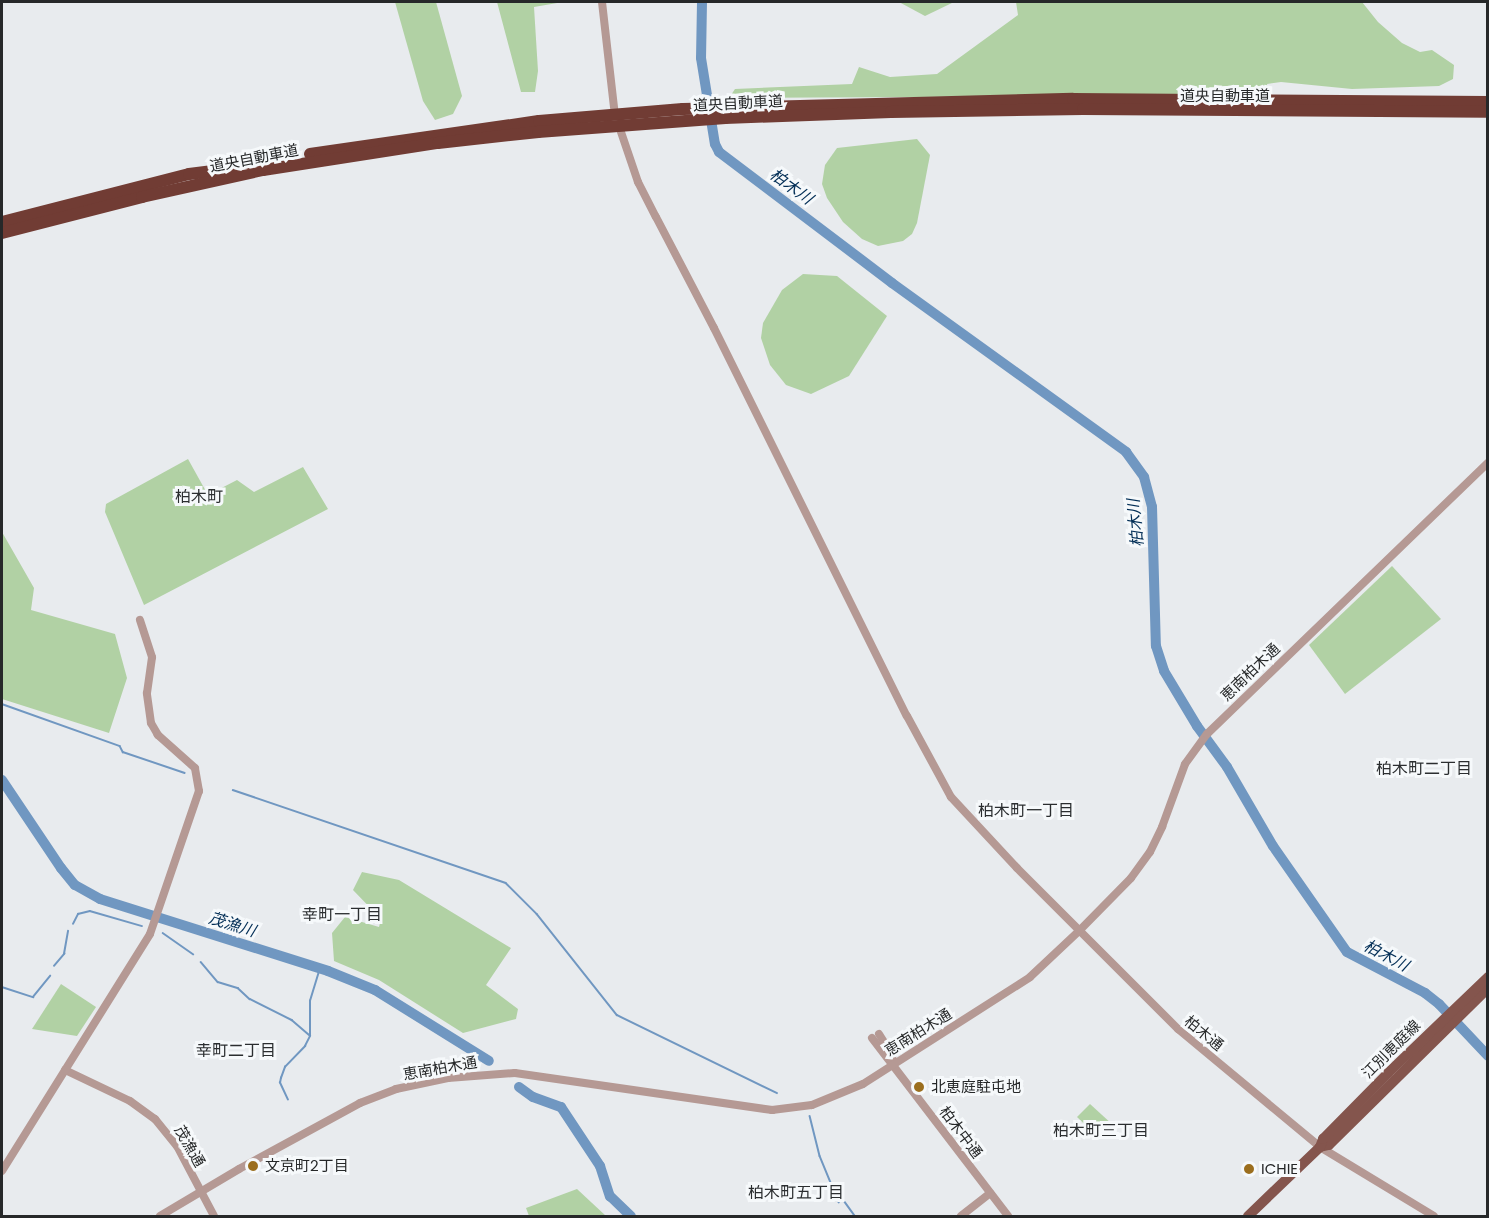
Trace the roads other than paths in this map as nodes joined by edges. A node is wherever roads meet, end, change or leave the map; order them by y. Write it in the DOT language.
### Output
graph roads {
  1 [pos="602,2"];
  2 [pos="1488,102"];
  3 [pos="614,108"];
  4 [pos="1488,112"];
  5 [pos="724,113"];
  6 [pos="683,115"];
  7 [pos="621,132"];
  8 [pos="2,222"];
  9 [pos="2,233"];
  10 [pos="1488,463"];
  11 [pos="140,620"];
  12 [pos="1079,931"];
  13 [pos="1488,976"];
  14 [pos="1488,988"];
  15 [pos="1457,1011"];
  16 [pos="876,1036"];
  17 [pos="893,1064"];
  18 [pos="65,1070"];
  19 [pos="1320,1147"];
  20 [pos="2,1171"];
  21 [pos="200,1191"];
  22 [pos="990,1193"];
  23 [pos="160,1216"];
  24 [pos="214,1216"];
  25 [pos="961,1216"];
  26 [pos="1008,1216"];
  27 [pos="1248,1216"];
  28 [pos="1434,1216"];
  1 -- 3 [label="street"];
  2 -- 5 [label="highway, 道央自動車道"];
  4 -- 5 [label="highway, 道央自動車道"];
  5 -- 6 [label="highway, 道央自動車道"];
  6 -- 8 [label="highway, 道央自動車道"];
  6 -- 9 [label="highway, 道央自動車道"];
  7 -- 12 [label="street, 柏木通"];
  10 -- 12 [label="street, 恵南柏木通"];
  11 -- 18 [label="street"];
  12 -- 17 [label="street, 恵南柏木通"];
  12 -- 19 [label="street, 柏木通"];
  13 -- 15 [label="main road, 江別恵庭線"];
  14 -- 15 [label="main road, 江別恵庭線"];
  15 -- 19 [label="main road, 江別恵庭線"];
  16 -- 17 [label="street, 柏木中通"];
  17 -- 21 [label="street, 恵南柏木通"];
  17 -- 22 [label="street, 柏木中通"];
  18 -- 20 [label="street"];
  18 -- 21 [label="street, 茂漁通"];
  19 -- 27 [label="main road, 江別恵庭線"];
  19 -- 28 [label="street, 柏木通"];
  21 -- 23 [label="street, 恵南柏木通"];
  21 -- 24 [label="street, 茂漁通"];
  22 -- 25 [label="street"];
  22 -- 26 [label="street, 柏木中通"];
}
